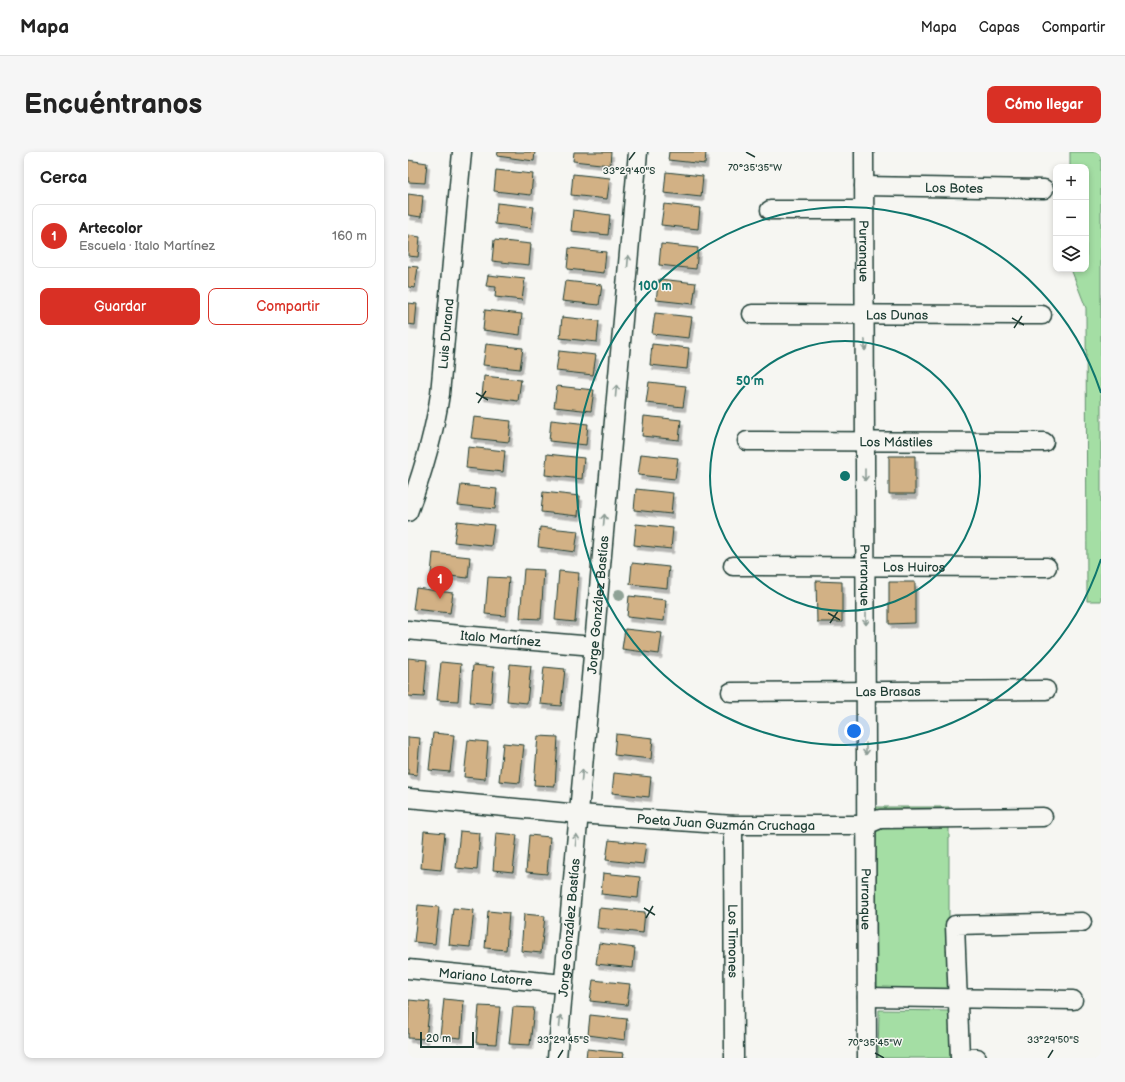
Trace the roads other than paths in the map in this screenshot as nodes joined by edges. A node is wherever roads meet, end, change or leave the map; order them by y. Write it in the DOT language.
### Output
graph roads {
  1 [pos="462,152"];
  2 [pos="638,152"];
  3 [pos="864,152"];
  4 [pos="864,186"];
  5 [pos="1044,189"];
  6 [pos="770,210"];
  7 [pos="864,210"];
  8 [pos="752,314"];
  9 [pos="864,315"];
  10 [pos="1042,315"];
  11 [pos="747,441"];
  12 [pos="865,441"];
  13 [pos="1044,442"];
  14 [pos="408,512"];
  15 [pos="733,566"];
  16 [pos="865,567"];
  17 [pos="1047,567"];
  18 [pos="408,630"];
  19 [pos="594,646"];
  20 [pos="1046,690"];
  21 [pos="731,692"];
  22 [pos="866,692"];
  23 [pos="408,798"];
  24 [pos="579,814"];
  25 [pos="1044,817"];
  26 [pos="732,825"];
  27 [pos="866,825"];
  28 [pos="1082,922"];
  29 [pos="408,969"];
  30 [pos="564,984"];
  31 [pos="867,997"];
  32 [pos="959,998"];
  33 [pos="1074,1000"];
  34 [pos="557,1058"];
  35 [pos="734,1058"];
  36 [pos="867,1058"];
  37 [pos="977,1058"];
  1 -- 14 [label="street, Luis Durand"];
  19 -- 2 [label="street, Jorge González Bastías, one-way"];
  3 -- 4 [label="street, Purranque"];
  4 -- 5 [label="street, Los Botes"];
  4 -- 7 [label="street, Purranque"];
  6 -- 7 [label="street"];
  7 -- 9 [label="street, Purranque"];
  8 -- 9 [label="street, Las Dunas"];
  9 -- 10 [label="street, Las Dunas"];
  9 -- 12 [label="street, Purranque, one-way"];
  11 -- 12 [label="street, Los Mástiles"];
  12 -- 13 [label="street, Los Mástiles"];
  12 -- 16 [label="street, Purranque, one-way"];
  15 -- 16 [label="street, Los Huiros"];
  16 -- 17 [label="street, Los Huiros"];
  16 -- 22 [label="street, Purranque, one-way"];
  18 -- 19 [label="street, Italo Martínez"];
  24 -- 19 [label="street, Jorge González Bastías, one-way"];
  20 -- 22 [label="street, Las Brasas"];
  21 -- 22 [label="street, Las Brasas"];
  22 -- 27 [label="street, Purranque, one-way"];
  23 -- 24 [label="street, Poeta Juan Guzmán Cruchaga"];
  24 -- 26 [label="street, Poeta Juan Guzmán Cruchaga"];
  30 -- 24 [label="street, Jorge González Bastías, one-way"];
  25 -- 27 [label="street, Poeta Juan Guzmán Cruchaga"];
  26 -- 27 [label="street, Poeta Juan Guzmán Cruchaga"];
  26 -- 35 [label="street, Los Timones"];
  27 -- 31 [label="street, Purranque"];
  28 -- 32 [label="street"];
  29 -- 30 [label="street, Mariano Latorre"];
  34 -- 30 [label="street, Jorge González Bastías, one-way"];
  31 -- 32 [label="street"];
  31 -- 36 [label="street, Purranque"];
  32 -- 33 [label="street"];
  32 -- 37 [label="street"];
}
